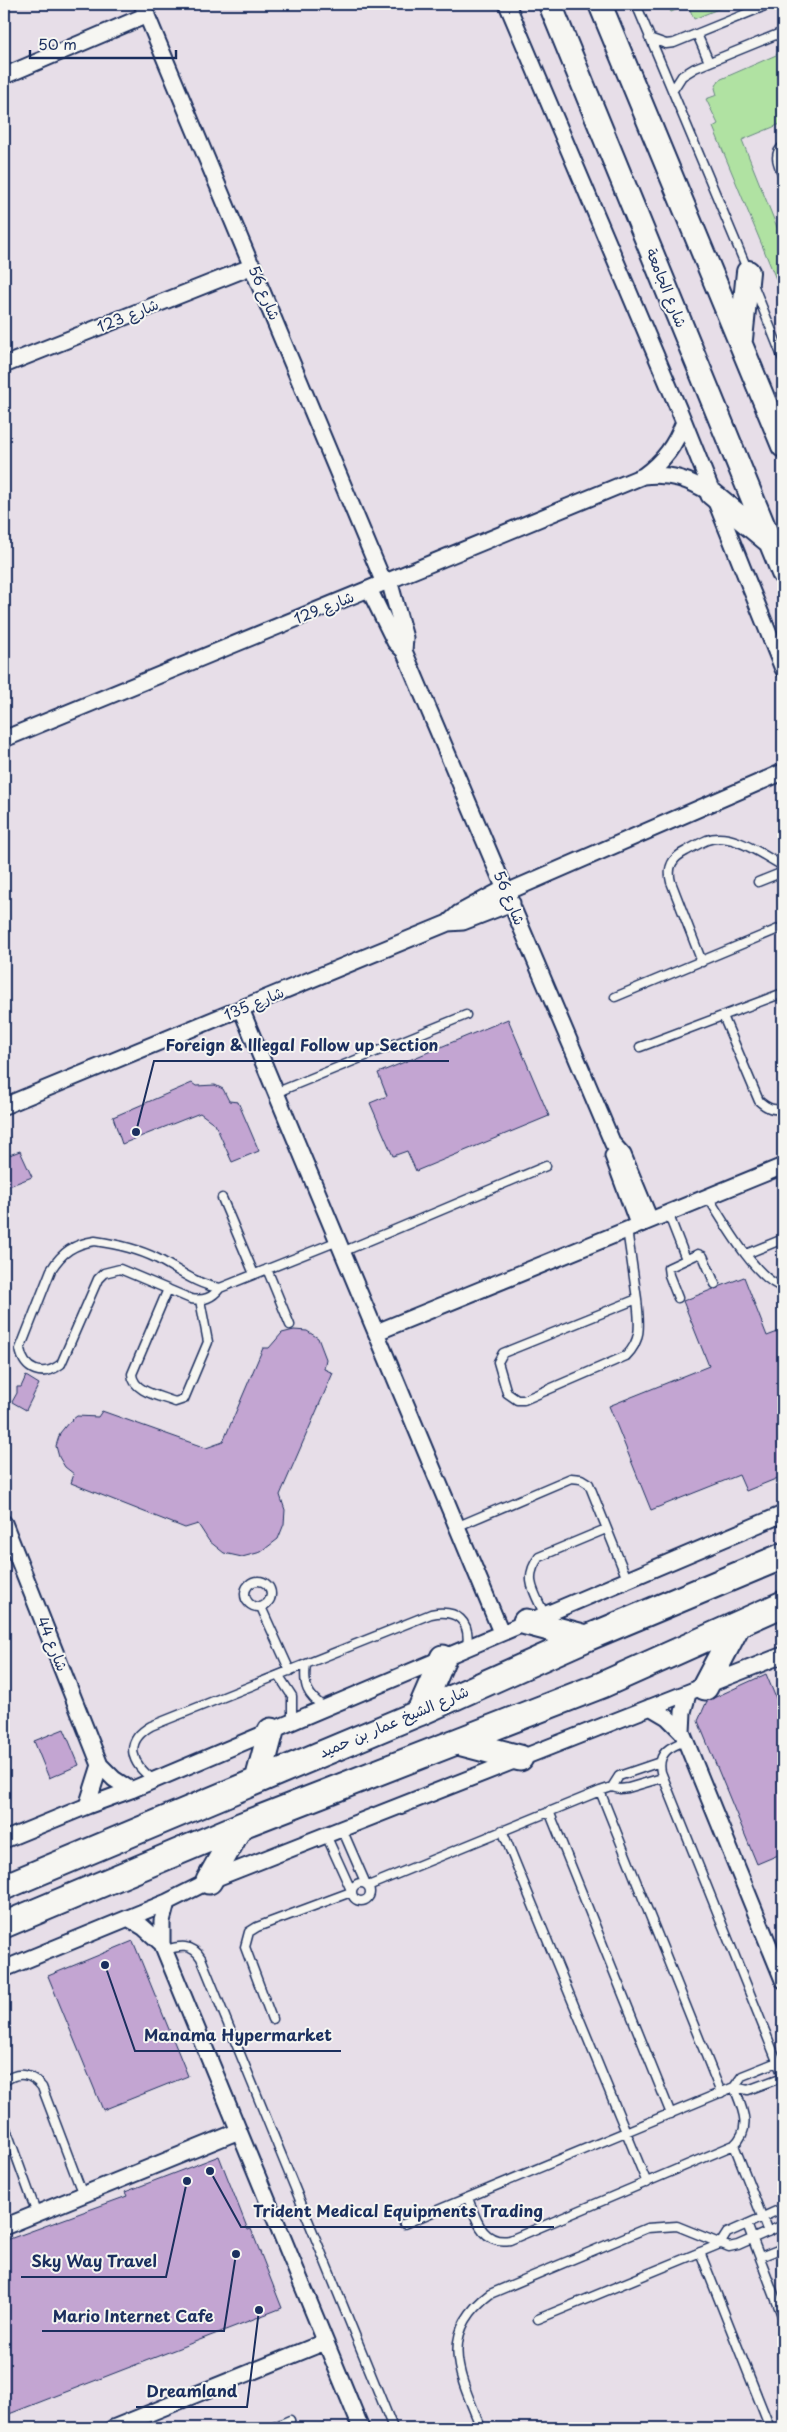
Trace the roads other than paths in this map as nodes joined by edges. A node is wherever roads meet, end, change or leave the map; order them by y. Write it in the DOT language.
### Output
graph roads {
  1 [pos="507,4"];
  2 [pos="550,4"];
  3 [pos="600,4"];
  4 [pos="636,4"];
  5 [pos="770,4"];
  6 [pos="145,10"];
  7 [pos="783,32"];
  8 [pos="697,34"];
  9 [pos="650,38"];
  10 [pos="709,62"];
  11 [pos="4,76"];
  12 [pos="673,90"];
  13 [pos="783,146"];
  14 [pos="783,176"];
  15 [pos="253,266"];
  16 [pos="748,272"];
  17 [pos="740,340"];
  18 [pos="783,359"];
  19 [pos="4,365"];
  20 [pos="684,422"];
  21 [pos="783,446"];
  22 [pos="643,476"];
  23 [pos="712,494"];
  24 [pos="771,542"];
  25 [pos="783,573"];
  26 [pos="387,581"];
  27 [pos="370,589"];
  28 [pos="404,651"];
  29 [pos="783,670"];
  30 [pos="4,739"];
  31 [pos="783,772"];
  32 [pos="783,866"];
  33 [pos="783,872"];
  34 [pos="758,882"];
  35 [pos="508,895"];
  36 [pos="783,927"];
  37 [pos="702,962"];
  38 [pos="783,993"];
  39 [pos="615,997"];
  40 [pos="241,1010"];
  41 [pos="466,1015"];
  42 [pos="723,1016"];
  43 [pos="640,1047"];
  44 [pos="275,1093"];
  45 [pos="4,1106"];
  46 [pos="783,1108"];
  47 [pos="546,1166"];
  48 [pos="783,1166"];
  49 [pos="708,1197"];
  50 [pos="222,1198"];
  51 [pos="668,1213"];
  52 [pos="638,1224"];
  53 [pos="783,1238"];
  54 [pos="340,1246"];
  55 [pos="746,1254"];
  56 [pos="686,1260"];
  57 [pos="267,1269"];
  58 [pos="254,1274"];
  59 [pos="715,1284"];
  60 [pos="783,1287"];
  61 [pos="220,1288"];
  62 [pos="168,1289"];
  63 [pos="678,1298"];
  64 [pos="200,1300"];
  65 [pos="637,1300"];
  66 [pos="290,1325"];
  67 [pos="377,1332"];
  68 [pos="783,1514"];
  69 [pos="4,1523"];
  70 [pos="456,1527"];
  71 [pos="606,1529"];
  72 [pos="783,1556"];
  73 [pos="627,1579"];
  74 [pos="783,1604"];
  75 [pos="261,1607"];
  76 [pos="535,1618"];
  77 [pos="737,1626"];
  78 [pos="501,1632"];
  79 [pos="587,1638"];
  80 [pos="467,1647"];
  81 [pos="783,1656"];
  82 [pos="443,1658"];
  83 [pos="306,1664"];
  84 [pos="290,1671"];
  85 [pos="278,1676"];
  86 [pos="696,1691"];
  87 [pos="650,1707"];
  88 [pos="325,1708"];
  89 [pos="419,1713"];
  90 [pos="282,1726"];
  91 [pos="684,1736"];
  92 [pos="458,1742"];
  93 [pos="520,1758"];
  94 [pos="660,1762"];
  95 [pos="100,1765"];
  96 [pos="662,1778"];
  97 [pos="154,1780"];
  98 [pos="258,1780"];
  99 [pos="612,1786"];
  100 [pos="131,1790"];
  101 [pos="600,1791"];
  102 [pos="87,1806"];
  103 [pos="550,1811"];
  104 [pos="240,1826"];
  105 [pos="342,1829"];
  106 [pos="502,1830"];
  107 [pos="326,1835"];
  108 [pos="4,1840"];
  109 [pos="209,1881"];
  110 [pos="367,1885"];
  111 [pos="4,1887"];
  112 [pos="351,1891"];
  113 [pos="167,1902"];
  114 [pos="128,1918"];
  115 [pos="4,1925"];
  116 [pos="164,1947"];
  117 [pos="4,1969"];
  118 [pos="783,1980"];
  119 [pos="272,2019"];
  120 [pos="777,2062"];
  121 [pos="783,2077"];
  122 [pos="4,2082"];
  123 [pos="734,2088"];
  124 [pos="721,2093"];
  125 [pos="671,2114"];
  126 [pos="4,2123"];
  127 [pos="239,2132"];
  128 [pos="626,2132"];
  129 [pos="734,2145"];
  130 [pos="647,2183"];
  131 [pos="83,2195"];
  132 [pos="468,2198"];
  133 [pos="783,2208"];
  134 [pos="37,2214"];
  135 [pos="762,2217"];
  136 [pos="404,2224"];
  137 [pos="747,2224"];
  138 [pos="783,2226"];
  139 [pos="4,2228"];
  140 [pos="768,2232"];
  141 [pos="753,2239"];
  142 [pos="720,2244"];
  143 [pos="783,2248"];
  144 [pos="700,2252"];
  145 [pos="760,2257"];
  146 [pos="538,2318"];
  147 [pos="783,2318"];
  148 [pos="325,2342"];
  149 [pos="290,2420"];
  150 [pos="121,2427"];
  151 [pos="272,2428"];
  152 [pos="361,2428"];
  153 [pos="393,2428"];
  154 [pos="481,2428"];
  155 [pos="770,2428"];
  1 -- 20 [label="street"];
  2 -- 24 [label="main road, شارع الجامعة"];
  3 -- 17 [label="main road"];
  4 -- 9 [label="lane"];
  5 -- 8 [label="lane"];
  6 -- 11 [label="street"];
  6 -- 15 [label="street, شارع 56"];
  7 -- 10 [label="lane"];
  8 -- 9 [label="lane"];
  8 -- 10 [label="lane"];
  9 -- 12 [label="lane"];
  10 -- 12 [label="lane"];
  12 -- 16 [label="lane"];
  13 -- 14 [label="lane"];
  15 -- 19 [label="street, شارع 123"];
  15 -- 26 [label="street, شارع 56"];
  16 -- 17 [label="main road"];
  16 -- 18 [label="lane"];
  17 -- 21 [label="main road"];
  20 -- 22 [label="street, شارع 129"];
  20 -- 23 [label="street"];
  22 -- 23 [label="street, شارع 129"];
  22 -- 26 [label="street, شارع 129"];
  23 -- 24 [label="main road"];
  23 -- 29 [label="street"];
  24 -- 25 [label="main road, شارع الجامعة"];
  26 -- 27 [label="street, شارع 129"];
  26 -- 28 [label="street, شارع 56"];
  27 -- 28 [label="street, شارع 56"];
  27 -- 30 [label="street, شارع 129"];
  28 -- 35 [label="street, شارع 56"];
  31 -- 35 [label="street, شارع 135"];
  32 -- 37 [label="lane"];
  33 -- 34 [label="lane"];
  35 -- 40 [label="street, شارع 135"];
  35 -- 52 [label="street, شارع 56"];
  36 -- 37 [label="lane"];
  37 -- 39 [label="lane"];
  38 -- 42 [label="lane"];
  40 -- 44 [label="street"];
  40 -- 45 [label="street, شارع 135"];
  41 -- 44 [label="lane"];
  42 -- 43 [label="lane"];
  42 -- 46 [label="lane"];
  44 -- 54 [label="street"];
  47 -- 54 [label="lane"];
  48 -- 49 [label="street"];
  49 -- 51 [label="street"];
  49 -- 55 [label="lane"];
  50 -- 58 [label="lane"];
  51 -- 52 [label="street"];
  51 -- 56 [label="lane"];
  52 -- 65 [label="lane"];
  52 -- 67 [label="street"];
  53 -- 55 [label="lane"];
  54 -- 57 [label="lane"];
  54 -- 67 [label="street"];
  55 -- 60 [label="lane"];
  56 -- 59 [label="lane"];
  56 -- 63 [label="lane"];
  57 -- 58 [label="lane"];
  57 -- 66 [label="lane"];
  58 -- 61 [label="lane"];
  61 -- 62 [label="lane"];
  61 -- 64 [label="lane"];
  62 -- 64 [label="lane"];
  62 -- 64 [label="lane"];
  65 -- 65 [label="lane"];
  67 -- 70 [label="street"];
  68 -- 73 [label="street"];
  69 -- 95 [label="street, شارع 44"];
  70 -- 71 [label="lane"];
  70 -- 78 [label="street"];
  71 -- 73 [label="lane"];
  71 -- 76 [label="lane"];
  72 -- 79 [label="main road, شارع الشيخ عمار بن حميد"];
  73 -- 76 [label="street"];
  74 -- 77 [label="main road"];
  75 -- 84 [label="lane"];
  76 -- 78 [label="street"];
  76 -- 79 [label="main road"];
  77 -- 86 [label="main road"];
  77 -- 92 [label="main road"];
  78 -- 80 [label="street"];
  79 -- 89 [label="main road, شارع الشيخ عمار بن حميد"];
  80 -- 82 [label="street"];
  80 -- 83 [label="lane"];
  81 -- 86 [label="street"];
  82 -- 88 [label="street"];
  82 -- 89 [label="main road"];
  83 -- 84 [label="lane"];
  83 -- 88 [label="lane"];
  84 -- 85 [label="lane"];
  85 -- 90 [label="lane"];
  85 -- 97 [label="lane"];
  86 -- 87 [label="street"];
  86 -- 91 [label="street"];
  87 -- 91 [label="street"];
  87 -- 93 [label="street"];
  88 -- 90 [label="street"];
  89 -- 98 [label="main road, شارع الشيخ عمار بن حميد"];
  90 -- 97 [label="street"];
  90 -- 98 [label="main road"];
  91 -- 94 [label="lane"];
  91 -- 118 [label="street"];
  92 -- 93 [label="main road"];
  92 -- 104 [label="main road"];
  93 -- 105 [label="street"];
  94 -- 96 [label="lane"];
  94 -- 99 [label="lane"];
  95 -- 100 [label="street, شارع 44"];
  95 -- 102 [label="street"];
  96 -- 99 [label="lane"];
  96 -- 120 [label="lane"];
  97 -- 100 [label="street"];
  98 -- 111 [label="main road, شارع الشيخ عمار بن حميد"];
  99 -- 101 [label="lane"];
  100 -- 102 [label="street"];
  101 -- 103 [label="lane"];
  101 -- 124 [label="lane"];
  102 -- 108 [label="street"];
  103 -- 106 [label="lane"];
  103 -- 125 [label="lane"];
  104 -- 109 [label="main road"];
  104 -- 115 [label="main road"];
  105 -- 107 [label="street"];
  105 -- 110 [label="lane"];
  106 -- 110 [label="lane"];
  106 -- 128 [label="lane"];
  107 -- 109 [label="street"];
  107 -- 112 [label="lane"];
  109 -- 113 [label="street"];
  110 -- 112 [label="lane"];
  110 -- 112 [label="lane"];
  112 -- 119 [label="lane"];
  113 -- 114 [label="street"];
  113 -- 116 [label="street"];
  114 -- 116 [label="street"];
  114 -- 117 [label="street"];
  116 -- 127 [label="street"];
  116 -- 153 [label="lane"];
  120 -- 121 [label="lane"];
  120 -- 123 [label="lane"];
  121 -- 123 [label="lane"];
  122 -- 131 [label="lane"];
  123 -- 124 [label="lane"];
  123 -- 129 [label="lane"];
  124 -- 125 [label="lane"];
  125 -- 128 [label="lane"];
  126 -- 134 [label="lane"];
  127 -- 131 [label="street"];
  127 -- 148 [label="street"];
  128 -- 130 [label="lane"];
  128 -- 132 [label="lane"];
  129 -- 130 [label="lane"];
  129 -- 135 [label="lane"];
  130 -- 132 [label="lane"];
  131 -- 134 [label="street"];
  132 -- 136 [label="lane"];
  133 -- 135 [label="lane"];
  134 -- 139 [label="street"];
  135 -- 137 [label="lane"];
  135 -- 140 [label="lane"];
  137 -- 141 [label="lane"];
  137 -- 142 [label="lane"];
  138 -- 140 [label="lane"];
  140 -- 141 [label="lane"];
  141 -- 142 [label="lane"];
  141 -- 145 [label="lane"];
  142 -- 144 [label="lane"];
  142 -- 154 [label="lane"];
  143 -- 145 [label="lane"];
  144 -- 146 [label="lane"];
  144 -- 155 [label="lane"];
  145 -- 147 [label="lane"];
  148 -- 150 [label="street"];
  148 -- 152 [label="street"];
  149 -- 151 [label="lane"];
}
